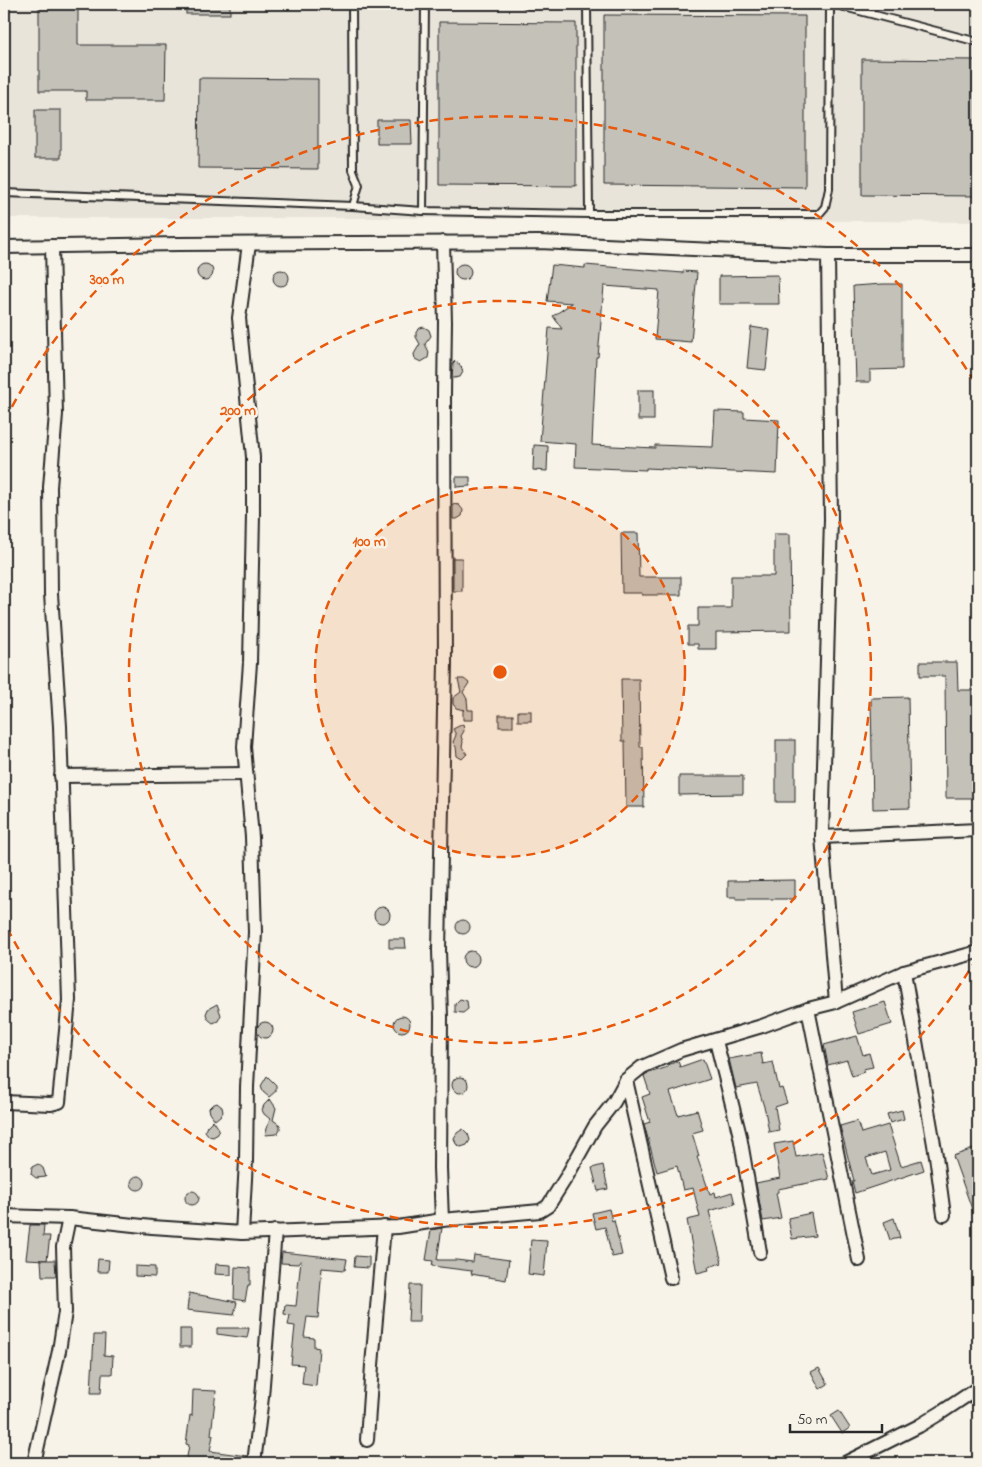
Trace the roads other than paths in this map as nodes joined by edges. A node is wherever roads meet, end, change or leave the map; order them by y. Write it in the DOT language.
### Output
graph roads {
  1 [pos="352,4"];
  2 [pos="425,4"];
  3 [pos="526,4"];
  4 [pos="587,4"];
  5 [pos="704,4"];
  6 [pos="832,4"];
  7 [pos="978,42"];
  8 [pos="4,192"];
  9 [pos="353,206"];
  10 [pos="423,211"];
  11 [pos="589,214"];
  12 [pos="443,242"];
  13 [pos="249,244"];
  14 [pos="52,246"];
  15 [pos="4,247"];
  16 [pos="828,255"];
  17 [pos="978,255"];
  18 [pos="246,774"];
  19 [pos="62,776"];
  20 [pos="978,830"];
  21 [pos="822,837"];
  22 [pos="978,952"];
  23 [pos="904,972"];
  24 [pos="836,1002"];
  25 [pos="808,1008"];
  26 [pos="716,1041"];
  27 [pos="626,1080"];
  28 [pos="4,1102"];
  29 [pos="944,1215"];
  30 [pos="4,1216"];
  31 [pos="69,1218"];
  32 [pos="442,1220"];
  33 [pos="384,1227"];
  34 [pos="275,1231"];
  35 [pos="242,1233"];
  36 [pos="760,1252"];
  37 [pos="859,1260"];
  38 [pos="671,1278"];
  39 [pos="978,1388"];
  40 [pos="367,1440"];
  41 [pos="34,1463"];
  42 [pos="254,1463"];
  43 [pos="845,1463"];
  1 -- 9 [label="lane"];
  2 -- 10 [label="lane"];
  3 -- 4 [label="lane"];
  4 -- 5 [label="lane"];
  4 -- 11 [label="lane"];
  6 -- 7 [label="lane"];
  6 -- 11 [label="lane"];
  8 -- 9 [label="lane"];
  9 -- 10 [label="lane"];
  10 -- 11 [label="lane"];
  12 -- 13 [label="street"];
  12 -- 16 [label="street"];
  12 -- 32 [label="street"];
  13 -- 14 [label="street"];
  13 -- 18 [label="street"];
  14 -- 15 [label="street"];
  14 -- 19 [label="street"];
  16 -- 17 [label="street"];
  16 -- 21 [label="street"];
  18 -- 19 [label="street"];
  18 -- 35 [label="street"];
  19 -- 28 [label="street"];
  20 -- 21 [label="street"];
  21 -- 24 [label="street"];
  22 -- 23 [label="street"];
  23 -- 24 [label="street"];
  23 -- 29 [label="street"];
  24 -- 25 [label="street"];
  25 -- 26 [label="street"];
  25 -- 37 [label="street"];
  26 -- 27 [label="street"];
  26 -- 36 [label="street"];
  27 -- 32 [label="street"];
  27 -- 38 [label="street"];
  30 -- 31 [label="street"];
  31 -- 35 [label="street"];
  31 -- 41 [label="street"];
  32 -- 33 [label="street"];
  33 -- 34 [label="street"];
  33 -- 40 [label="street"];
  34 -- 35 [label="street"];
  34 -- 42 [label="street"];
  39 -- 43 [label="street"];
}
